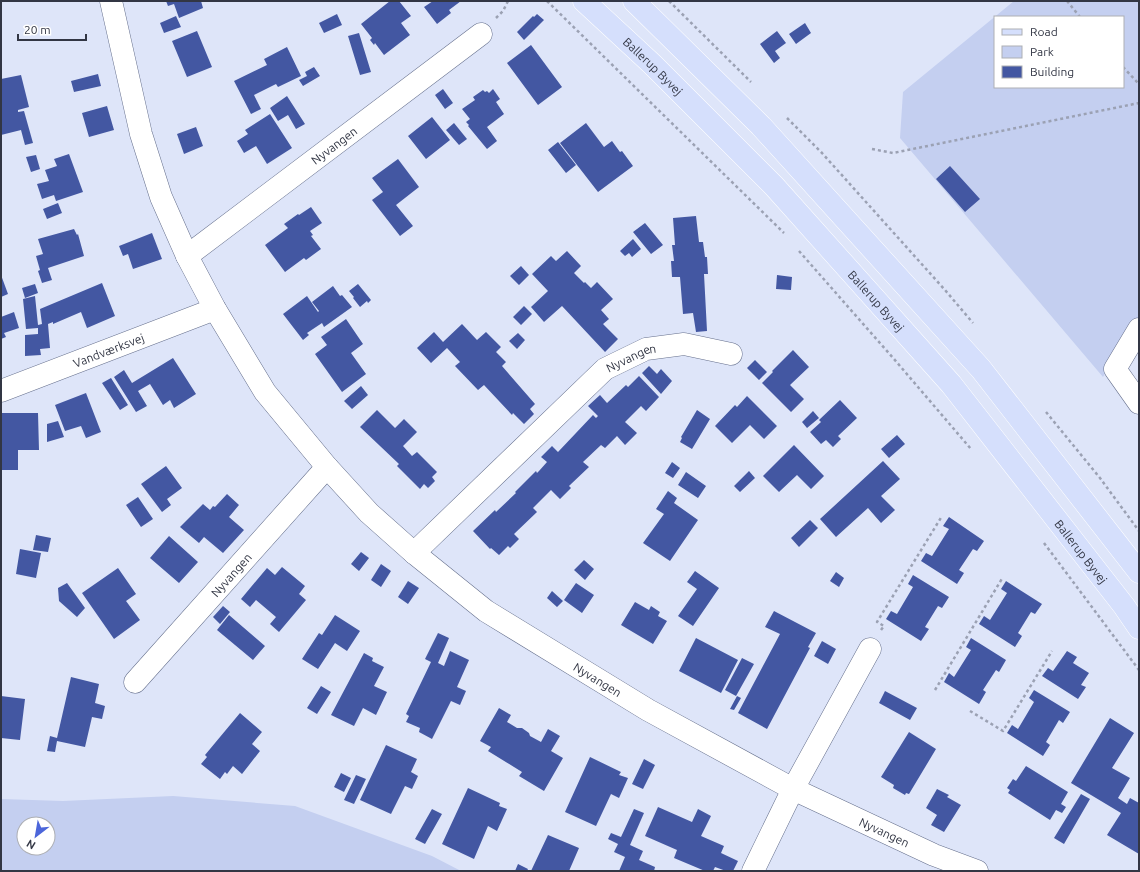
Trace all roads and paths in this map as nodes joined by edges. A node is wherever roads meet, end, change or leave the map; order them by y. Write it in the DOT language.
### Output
graph roads {
  1 [pos="111,1"];
  2 [pos="508,1"];
  3 [pos="547,1"];
  4 [pos="584,1"];
  5 [pos="634,1"];
  6 [pos="1067,1"];
  7 [pos="503,12"];
  8 [pos="1079,16"];
  9 [pos="481,34"];
  10 [pos="1124,68"];
  11 [pos="1139,84"];
  12 [pos="1139,103"];
  13 [pos="872,149"];
  14 [pos="789,239"];
  15 [pos="794,245"];
  16 [pos="187,256"];
  17 [pos="215,309"];
  18 [pos="1139,329"];
  19 [pos="730,354"];
  20 [pos="1,391"];
  21 [pos="1139,403"];
  22 [pos="974,453"];
  23 [pos="327,467"];
  24 [pos="942,516"];
  25 [pos="1040,539"];
  26 [pos="414,553"];
  27 [pos="1139,572"];
  28 [pos="1003,577"];
  29 [pos="877,622"];
  30 [pos="1139,628"];
  31 [pos="870,649"];
  32 [pos="1052,651"];
  33 [pos="1139,670"];
  34 [pos="135,682"];
  35 [pos="935,690"];
  36 [pos="970,711"];
  37 [pos="793,789"];
  38 [pos="753,871"];
  39 [pos="977,871"];
  1 -- 16 [label="street, Nyvangen"];
  2 -- 7 [label="path"];
  3 -- 14 [label="path"];
  4 -- 30 [label="main road, Ballerup Byvej"];
  5 -- 27 [label="main road"];
  6 -- 8 [label="path"];
  9 -- 16 [label="street, Nyvangen"];
  10 -- 11 [label="path"];
  12 -- 13 [label="path"];
  15 -- 22 [label="path"];
  16 -- 17 [label="street, Nyvangen"];
  17 -- 20 [label="street, Vandværksvej"];
  17 -- 23 [label="street, Nyvangen"];
  18 -- 21 [label="street"];
  19 -- 26 [label="street, Nyvangen"];
  23 -- 26 [label="street, Nyvangen"];
  23 -- 34 [label="street, Nyvangen"];
  24 -- 29 [label="path"];
  25 -- 33 [label="path"];
  26 -- 37 [label="street, Nyvangen"];
  28 -- 35 [label="path"];
  31 -- 37 [label="street"];
  32 -- 36 [label="path"];
  37 -- 38 [label="street"];
  37 -- 39 [label="street, Nyvangen"];
}
